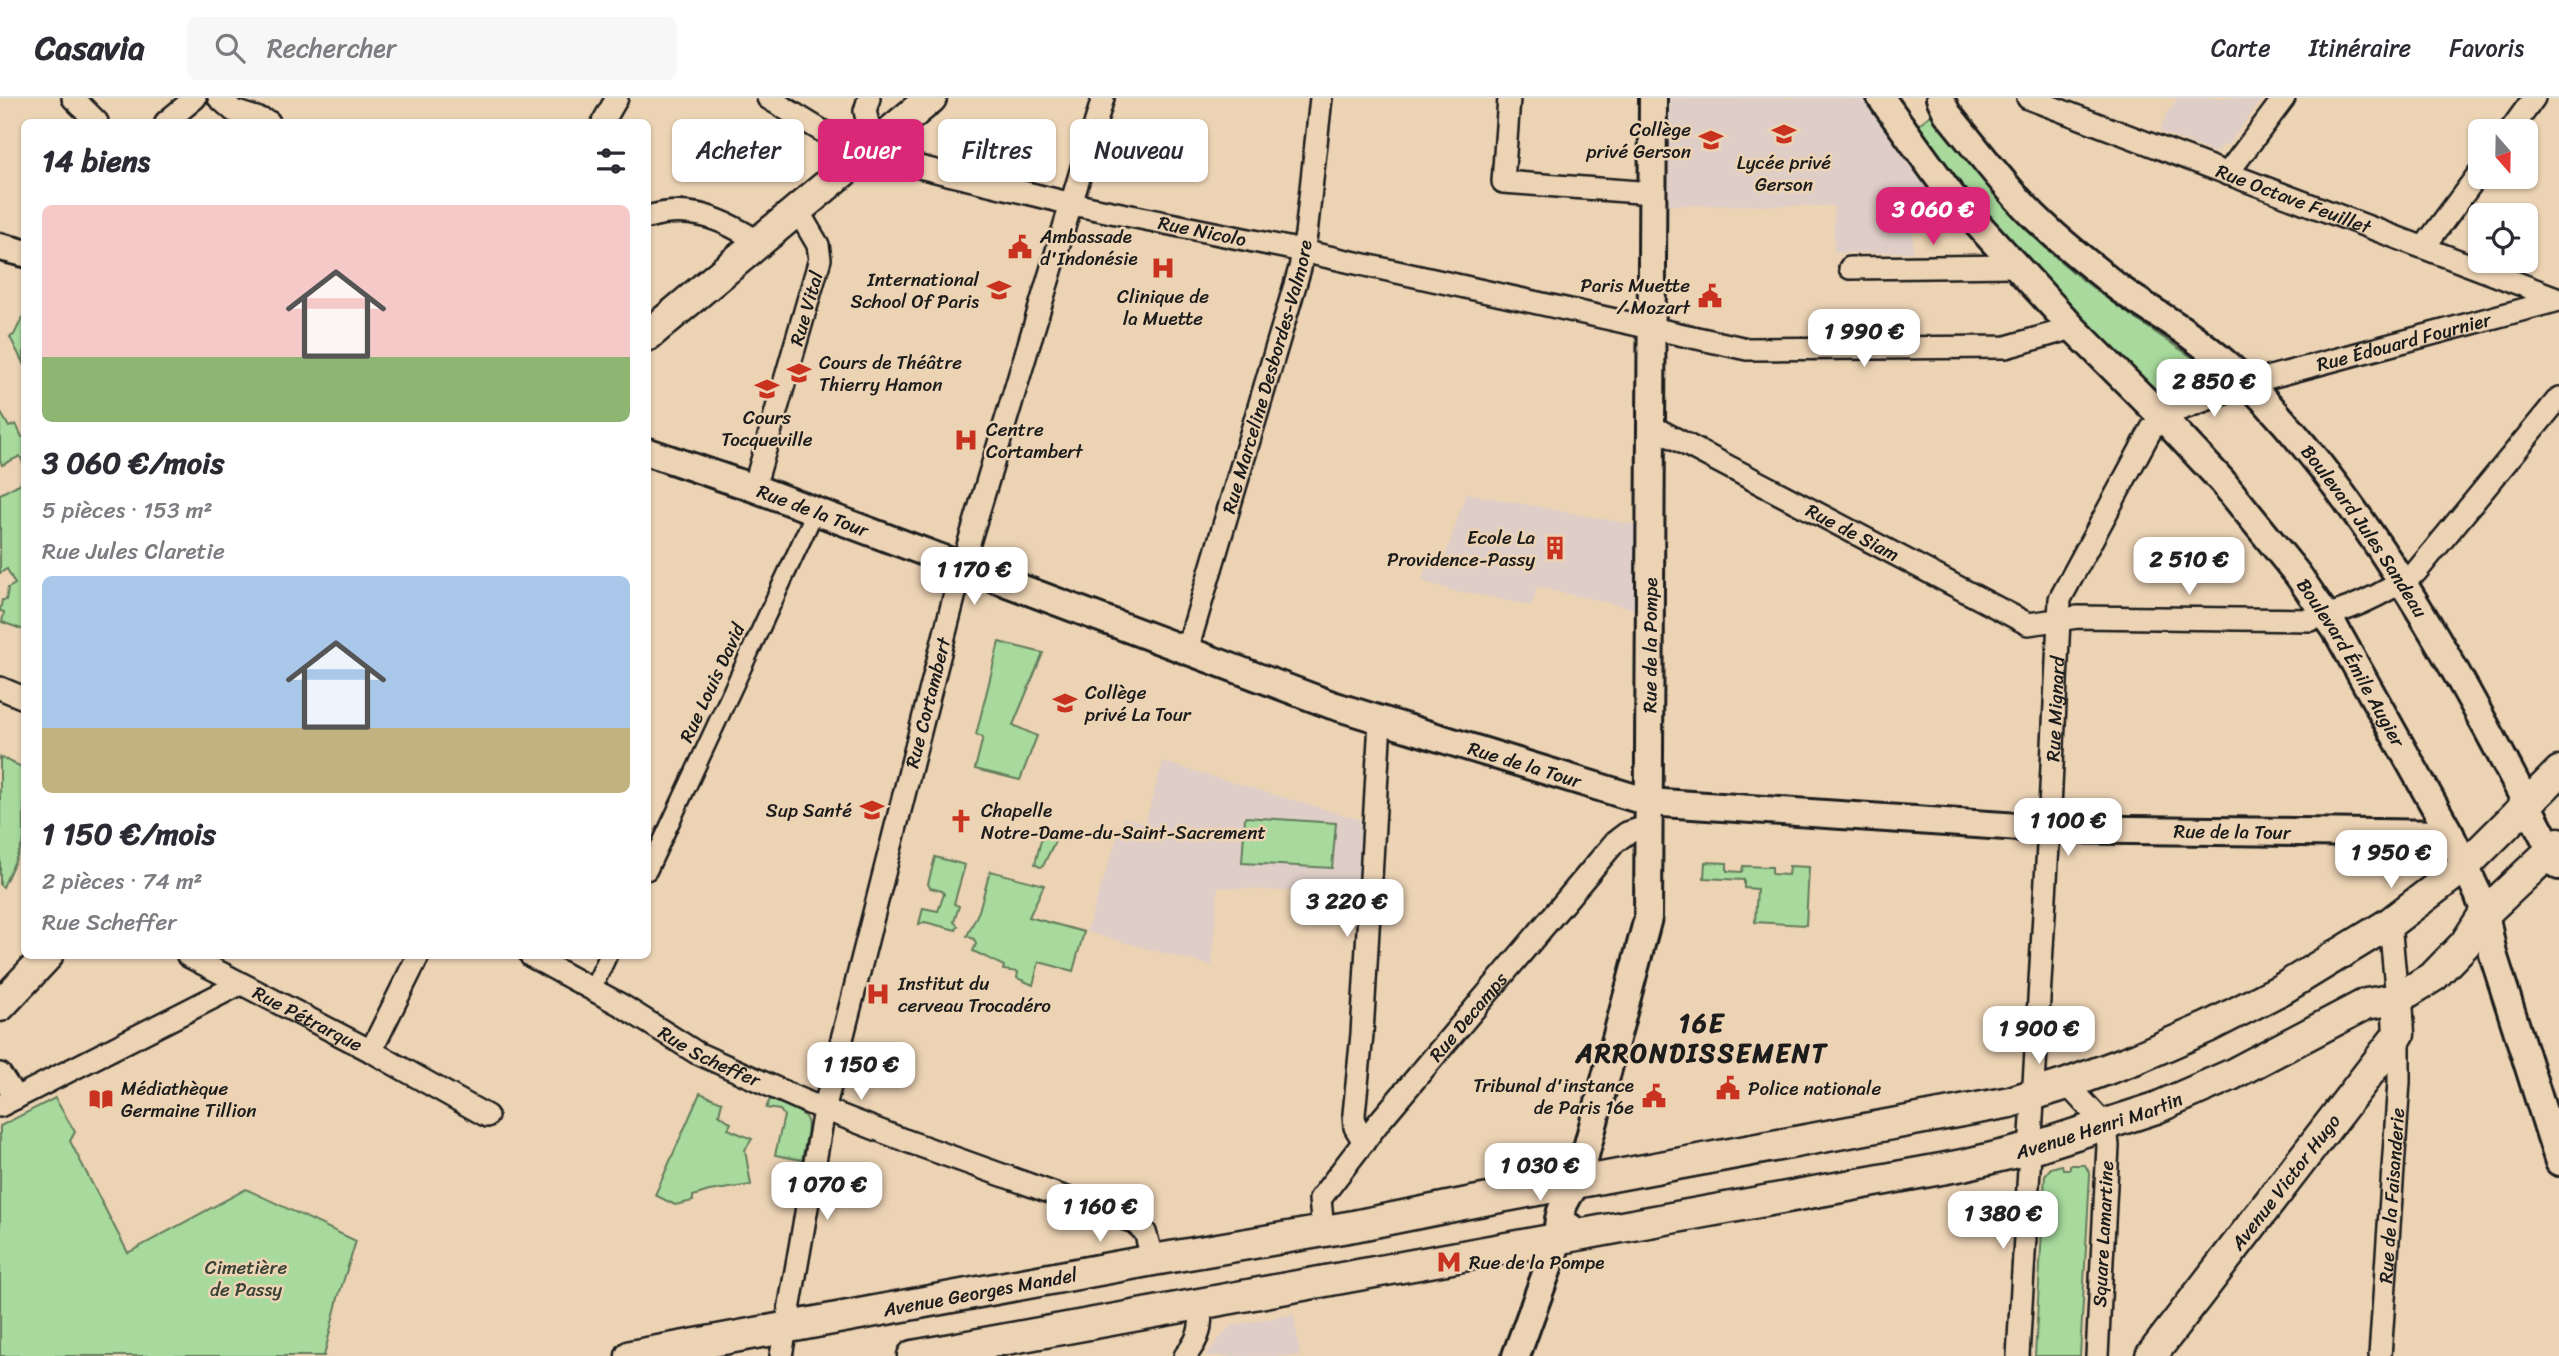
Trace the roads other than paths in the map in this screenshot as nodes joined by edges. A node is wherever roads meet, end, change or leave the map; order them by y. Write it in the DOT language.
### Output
graph roads {
  1 [pos="73,98"];
  2 [pos="195,98"];
  3 [pos="219,98"];
  4 [pos="617,98"];
  5 [pos="768,98"];
  6 [pos="869,98"];
  7 [pos="930,98"];
  8 [pos="1103,98"];
  9 [pos="1321,98"];
  10 [pos="1509,98"];
  11 [pos="1653,98"];
  12 [pos="1881,98"];
  13 [pos="1940,98"];
  14 [pos="2029,98"];
  15 [pos="2284,98"];
  16 [pos="2534,98"];
  17 [pos="94,119"];
  18 [pos="170,119"];
  19 [pos="259,119"];
  20 [pos="605,119"];
  21 [pos="867,119"];
  22 [pos="906,119"];
  23 [pos="2519,119"];
  24 [pos="818,128"];
  25 [pos="924,168"];
  26 [pos="2227,174"];
  27 [pos="832,182"];
  28 [pos="2468,188"];
  29 [pos="1653,193"];
  30 [pos="1072,204"];
  31 [pos="798,211"];
  32 [pos="651,216"];
  33 [pos="760,243"];
  34 [pos="0,247"];
  35 [pos="2424,247"];
  36 [pos="1303,251"];
  37 [pos="21,252"];
  38 [pos="2016,266"];
  39 [pos="1850,268"];
  40 [pos="2559,300"];
  41 [pos="2073,328"];
  42 [pos="1653,330"];
  43 [pos="651,333"];
  44 [pos="2247,384"];
  45 [pos="2559,398"];
  46 [pos="2164,419"];
  47 [pos="1651,426"];
  48 [pos="651,453"];
  49 [pos="754,488"];
  50 [pos="815,512"];
  51 [pos="962,566"];
  52 [pos="2402,582"];
  53 [pos="2327,616"];
  54 [pos="2059,620"];
  55 [pos="1187,650"];
  56 [pos="0,688"];
  57 [pos="21,697"];
  58 [pos="1380,721"];
  59 [pos="2559,772"];
  60 [pos="2526,805"];
  61 [pos="1648,814"];
  62 [pos="2049,829"];
  63 [pos="2450,834"];
  64 [pos="2556,853"];
  65 [pos="2466,865"];
  66 [pos="651,866"];
  67 [pos="2485,913"];
  68 [pos="2390,923"];
  69 [pos="44,959"];
  70 [pos="194,959"];
  71 [pos="417,959"];
  72 [pos="536,959"];
  73 [pos="607,959"];
  74 [pos="240,984"];
  75 [pos="592,990"];
  76 [pos="2397,999"];
  77 [pos="0,1006"];
  78 [pos="2399,1034"];
  79 [pos="371,1051"];
  80 [pos="0,1074"];
  81 [pos="2067,1084"];
  82 [pos="2034,1094"];
  83 [pos="8,1102"];
  84 [pos="824,1110"];
  85 [pos="488,1116"];
  86 [pos="2106,1126"];
  87 [pos="1364,1142"];
  88 [pos="2029,1149"];
  89 [pos="2559,1162"];
  90 [pos="1578,1182"];
  91 [pos="1323,1230"];
  92 [pos="1559,1238"];
  93 [pos="1153,1260"];
  94 [pos="1201,1304"];
  95 [pos="787,1327"];
  96 [pos="631,1356"];
  97 [pos="781,1356"];
  98 [pos="914,1356"];
  99 [pos="1185,1356"];
  100 [pos="1516,1356"];
  101 [pos="2018,1356"];
  102 [pos="2097,1356"];
  103 [pos="2151,1356"];
  104 [pos="2380,1356"];
  1 -- 17 [label="street"];
  2 -- 18 [label="street"];
  3 -- 19 [label="street"];
  4 -- 20 [label="street"];
  5 -- 24 [label="street, Rue Nicolo"];
  6 -- 21 [label="street"];
  7 -- 22 [label="main road"];
  8 -- 30 [label="street, Rue Cortambert"];
  9 -- 36 [label="street, Rue Marceline Desbordes-Valmore"];
  10 -- 29 [label="street"];
  11 -- 29 [label="street, Rue de la Pompe"];
  12 -- 38 [label="street, Boulevard Émile Augier"];
  13 -- 44 [label="street, Boulevard Jules Sandeau"];
  14 -- 26 [label="street, Rue Octave Feuillet"];
  15 -- 26 [label="street"];
  16 -- 23 [label="street"];
  25 -- 30 [label="street, Rue Nicolo"];
  26 -- 35 [label="street, Rue Octave Feuillet"];
  27 -- 31 [label="main road"];
  28 -- 35 [label="street"];
  29 -- 42 [label="street, Rue de la Pompe"];
  30 -- 36 [label="street, Rue Nicolo"];
  30 -- 51 [label="street, Rue Cortambert"];
  31 -- 33 [label="main road"];
  31 -- 49 [label="street, Rue Vital"];
  32 -- 33 [label="street"];
  33 -- 43 [label="main road"];
  34 -- 37 [label="street"];
  35 -- 40 [label="street, Rue Octave Feuillet"];
  36 -- 42 [label="street, Rue Nicolo"];
  36 -- 55 [label="street, Rue Marceline Desbordes-Valmore"];
  38 -- 39 [label="street"];
  38 -- 41 [label="street, Boulevard Émile Augier"];
  40 -- 44 [label="street, Rue Édouard Fournier"];
  41 -- 42 [label="street, Rue Nicolo"];
  41 -- 46 [label="street, Boulevard Émile Augier"];
  42 -- 47 [label="street, Rue de la Pompe"];
  44 -- 46 [label="street, Rue Édouard Fournier"];
  44 -- 52 [label="street, Boulevard Jules Sandeau"];
  45 -- 52 [label="street, Rue de Siam"];
  46 -- 53 [label="street, Boulevard Émile Augier"];
  46 -- 54 [label="street, Rue Mignard"];
  47 -- 54 [label="street, Rue de Siam"];
  47 -- 61 [label="street, Rue de la Pompe"];
  48 -- 49 [label="street, Rue de la Tour"];
  49 -- 50 [label="street, Rue de la Tour"];
  50 -- 51 [label="street, Rue de la Tour"];
  50 -- 66 [label="street, Rue Louis David"];
  51 -- 55 [label="street, Rue de la Tour"];
  51 -- 84 [label="street, Rue Cortambert"];
  52 -- 53 [label="street, Rue de Siam"];
  52 -- 60 [label="street, Boulevard Jules Sandeau"];
  53 -- 54 [label="street, Rue de Siam"];
  53 -- 63 [label="street, Boulevard Émile Augier"];
  54 -- 62 [label="street, Rue Mignard"];
  55 -- 58 [label="street, Rue de la Tour"];
  56 -- 57 [label="street"];
  58 -- 61 [label="street, Rue de la Tour"];
  58 -- 87 [label="street"];
  59 -- 60 [label="main road"];
  60 -- 64 [label="street, Boulevard Jules Sandeau"];
  60 -- 65 [label="main road"];
  61 -- 62 [label="street, Rue de la Tour"];
  61 -- 87 [label="street, Rue Decamps"];
  61 -- 90 [label="street, Rue de la Pompe"];
  62 -- 63 [label="street, Rue de la Tour"];
  62 -- 82 [label="street, Rue Mignard"];
  63 -- 65 [label="street, Boulevard Émile Augier"];
  64 -- 67 [label="main road, Avenue Henri Martin"];
  65 -- 67 [label="street, Boulevard Émile Augier"];
  65 -- 68 [label="main road"];
  67 -- 76 [label="main road, Avenue Henri Martin"];
  67 -- 89 [label="street, Boulevard Émile Augier"];
  68 -- 76 [label="street"];
  68 -- 81 [label="main road"];
  69 -- 77 [label="main road"];
  70 -- 74 [label="street, Rue Pétrarque"];
  71 -- 79 [label="street, Rue Pétrarque"];
  72 -- 75 [label="street, Rue Scheffer"];
  73 -- 75 [label="street"];
  74 -- 79 [label="street, Rue Pétrarque"];
  74 -- 83 [label="street"];
  75 -- 84 [label="street, Rue Scheffer"];
  76 -- 78 [label="main road"];
  76 -- 86 [label="main road, Avenue Henri Martin"];
  78 -- 103 [label="main road, Avenue Victor Hugo"];
  78 -- 104 [label="street, Rue de la Faisanderie"];
  79 -- 85 [label="street"];
  80 -- 83 [label="street"];
  81 -- 82 [label="main road"];
  81 -- 86 [label="street"];
  82 -- 88 [label="street, Rue Mignard"];
  82 -- 90 [label="main road"];
  84 -- 93 [label="street, Rue Scheffer"];
  84 -- 95 [label="street, Rue Cortambert"];
  86 -- 88 [label="main road, Avenue Henri Martin"];
  86 -- 102 [label="street, Square Lamartine"];
  87 -- 91 [label="street, Rue Decamps"];
  88 -- 92 [label="main road, Avenue Henri Martin"];
  88 -- 101 [label="street"];
  90 -- 91 [label="main road, Avenue Georges Mandel"];
  90 -- 92 [label="street, Rue de la Pompe"];
  91 -- 93 [label="main road, Avenue Georges Mandel"];
  92 -- 94 [label="main road"];
  92 -- 100 [label="street, Rue de la Pompe"];
  93 -- 95 [label="main road, Avenue Georges Mandel"];
  94 -- 98 [label="main road"];
  94 -- 99 [label="street"];
  95 -- 96 [label="main road, Avenue Georges Mandel"];
  95 -- 97 [label="street, Rue Cortambert"];
}
